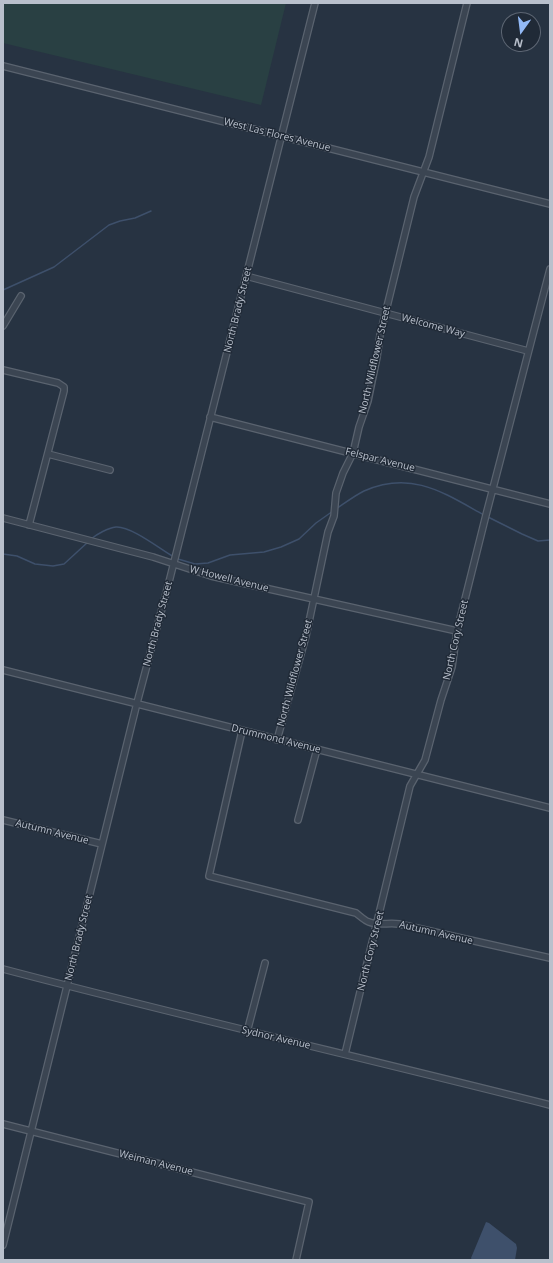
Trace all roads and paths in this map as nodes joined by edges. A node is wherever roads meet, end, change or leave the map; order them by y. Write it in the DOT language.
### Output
graph roads {
  1 [pos="315,3"];
  2 [pos="467,3"];
  3 [pos="3,66"];
  4 [pos="281,136"];
  5 [pos="424,172"];
  6 [pos="550,204"];
  7 [pos="550,269"];
  8 [pos="246,276"];
  9 [pos="21,296"];
  10 [pos="386,314"];
  11 [pos="3,326"];
  12 [pos="528,351"];
  13 [pos="3,370"];
  14 [pos="210,417"];
  15 [pos="353,453"];
  16 [pos="48,454"];
  17 [pos="110,470"];
  18 [pos="493,489"];
  19 [pos="550,504"];
  20 [pos="3,518"];
  21 [pos="29,525"];
  22 [pos="173,564"];
  23 [pos="315,599"];
  24 [pos="457,631"];
  25 [pos="3,670"];
  26 [pos="137,703"];
  27 [pos="242,731"];
  28 [pos="277,740"];
  29 [pos="317,749"];
  30 [pos="418,774"];
  31 [pos="550,808"];
  32 [pos="3,820"];
  33 [pos="298,820"];
  34 [pos="102,844"];
  35 [pos="378,924"];
  36 [pos="550,958"];
  37 [pos="265,963"];
  38 [pos="3,968"];
  39 [pos="67,986"];
  40 [pos="248,1032"];
  41 [pos="345,1054"];
  42 [pos="550,1106"];
  43 [pos="3,1124"];
  44 [pos="31,1131"];
  45 [pos="3,1245"];
  46 [pos="296,1260"];
  1 -- 4 [label="street, North Brady Street"];
  2 -- 5 [label="street, North Wildflower Street"];
  3 -- 4 [label="street, West Las Flores Avenue"];
  4 -- 5 [label="street, West Las Flores Avenue"];
  4 -- 8 [label="street, North Brady Street"];
  5 -- 6 [label="street, West Las Flores Avenue"];
  5 -- 10 [label="street, North Wildflower Street"];
  7 -- 12 [label="street, North Cory Street"];
  8 -- 10 [label="street, Welcome Way"];
  8 -- 14 [label="street, North Brady Street"];
  9 -- 11 [label="street"];
  10 -- 12 [label="street, Welcome Way"];
  10 -- 15 [label="street, North Wildflower Street"];
  12 -- 18 [label="street, North Cory Street"];
  13 -- 16 [label="street"];
  14 -- 15 [label="street, Felspar Avenue"];
  14 -- 22 [label="street, North Brady Street"];
  15 -- 18 [label="street, Felspar Avenue"];
  15 -- 23 [label="street, North Wildflower Street"];
  16 -- 17 [label="street"];
  16 -- 21 [label="street"];
  18 -- 19 [label="street, Felspar Avenue"];
  18 -- 24 [label="street, North Cory Street"];
  20 -- 21 [label="street, W Howell Avenue"];
  21 -- 22 [label="street, W Howell Avenue"];
  22 -- 23 [label="street, W Howell Avenue"];
  22 -- 26 [label="street, North Brady Street"];
  23 -- 24 [label="street, W Howell Avenue"];
  23 -- 28 [label="street, North Wildflower Street"];
  24 -- 30 [label="street, North Cory Street"];
  25 -- 26 [label="street, Drummond Avenue"];
  26 -- 27 [label="street, Drummond Avenue"];
  26 -- 34 [label="street, North Brady Street"];
  27 -- 28 [label="street, Drummond Avenue"];
  27 -- 35 [label="street, Autumn Avenue"];
  28 -- 29 [label="street, Drummond Avenue"];
  29 -- 30 [label="street, Drummond Avenue"];
  29 -- 33 [label="street"];
  30 -- 31 [label="street, Drummond Avenue"];
  30 -- 35 [label="street, North Cory Street"];
  32 -- 34 [label="street, Autumn Avenue"];
  34 -- 39 [label="street, North Brady Street"];
  35 -- 36 [label="street, Autumn Avenue"];
  35 -- 41 [label="street, North Cory Street"];
  37 -- 40 [label="street"];
  38 -- 39 [label="street, Sydnor Avenue"];
  39 -- 40 [label="street, Sydnor Avenue"];
  39 -- 44 [label="street, North Brady Street"];
  40 -- 41 [label="street, Sydnor Avenue"];
  41 -- 42 [label="street, Sydnor Avenue"];
  43 -- 44 [label="street, Weiman Avenue"];
  44 -- 45 [label="street, North Brady Street"];
  44 -- 46 [label="street, Weiman Avenue"];
}
